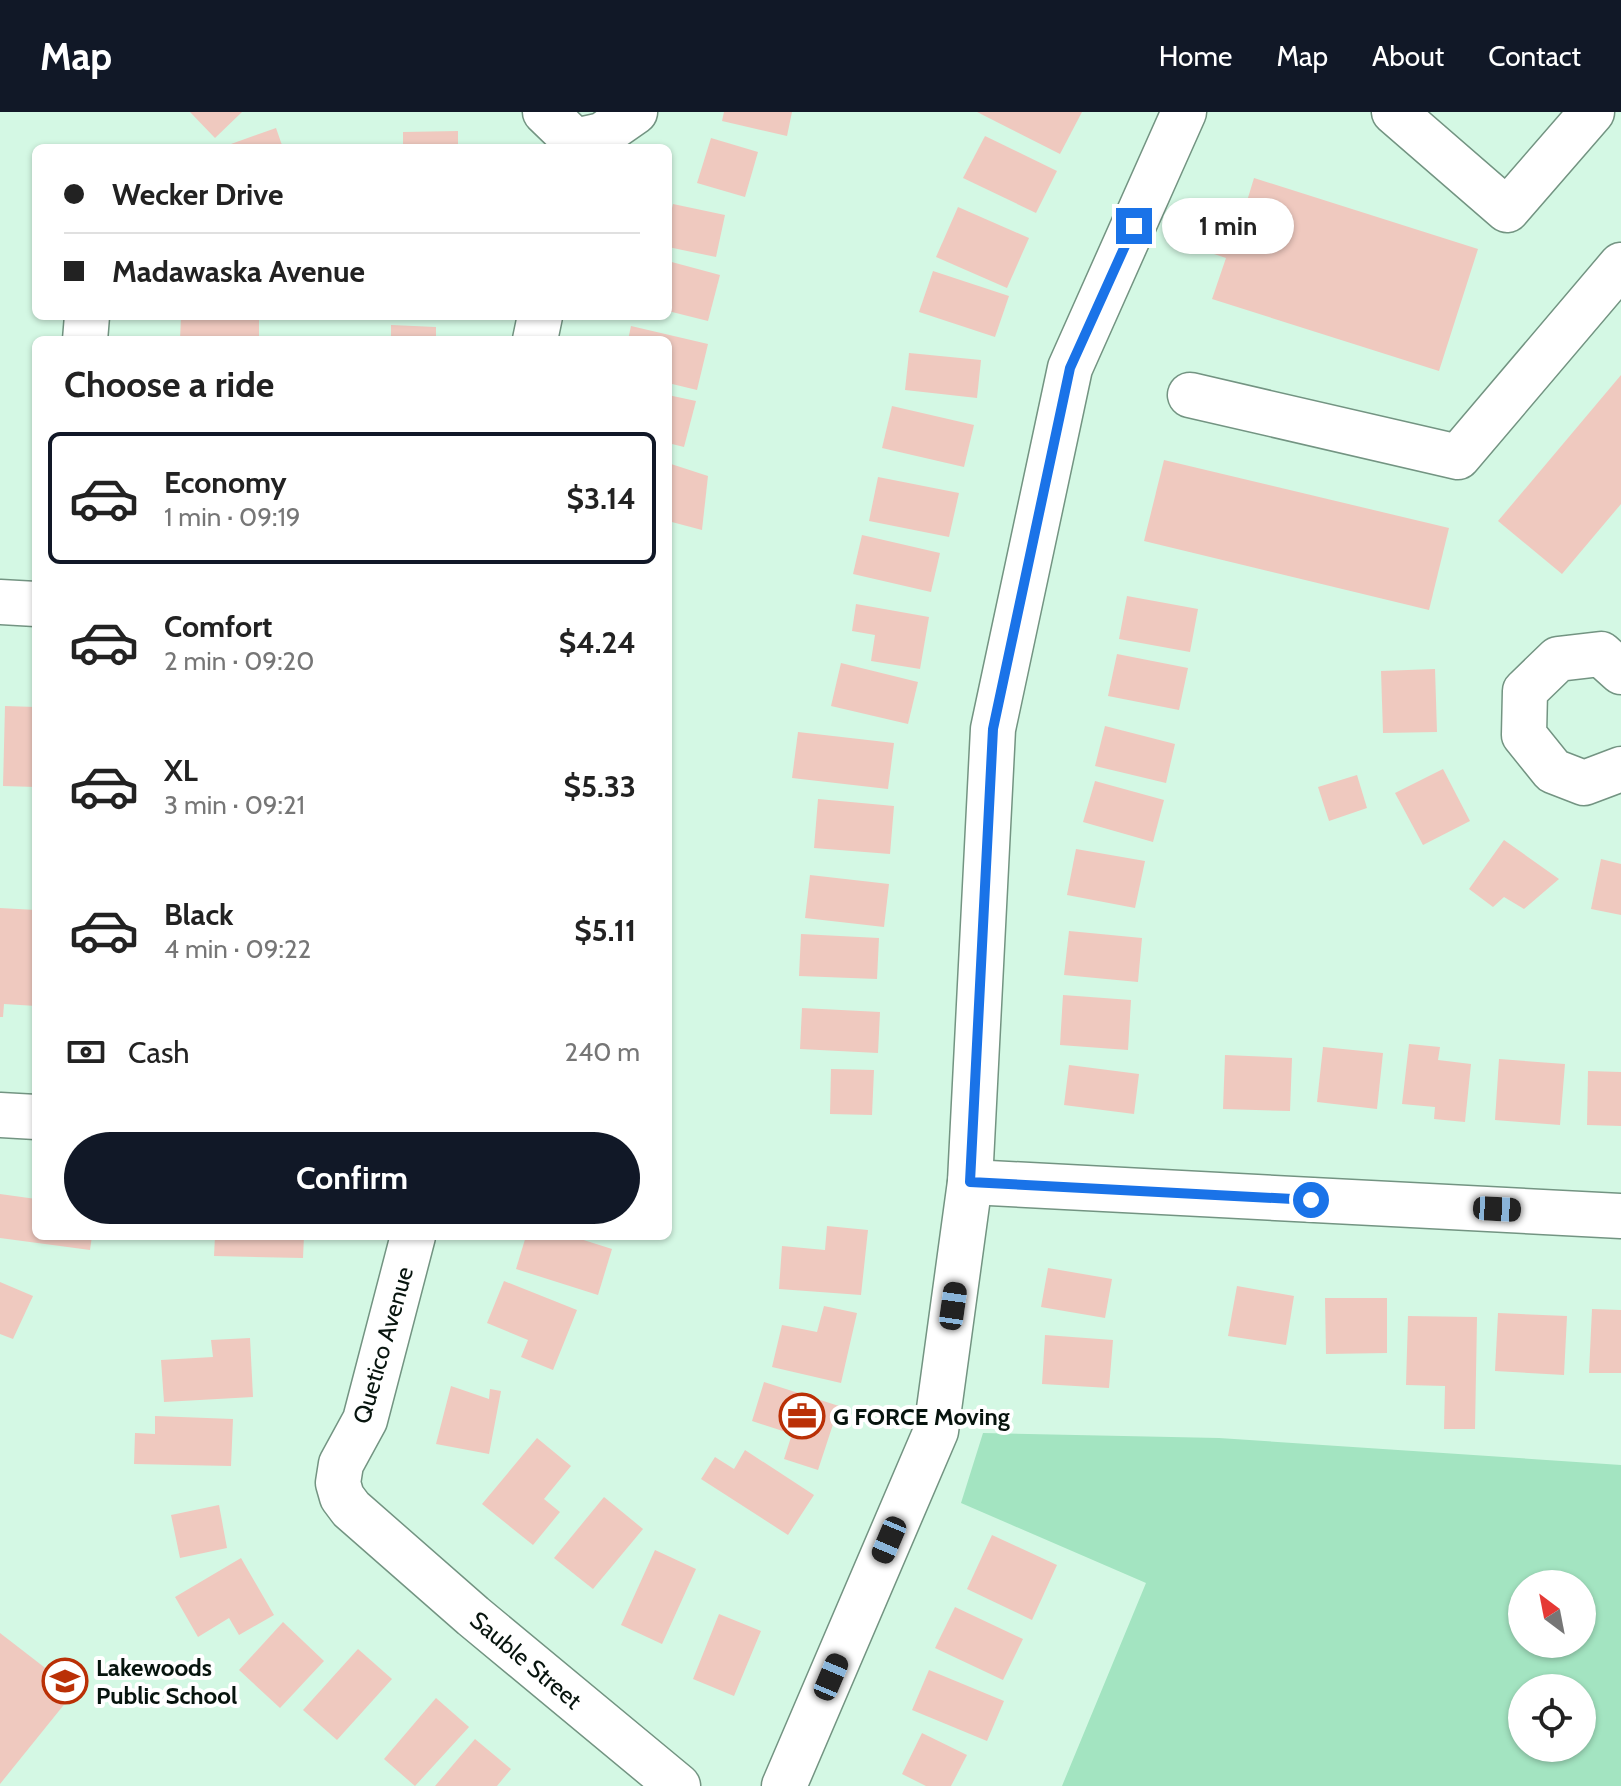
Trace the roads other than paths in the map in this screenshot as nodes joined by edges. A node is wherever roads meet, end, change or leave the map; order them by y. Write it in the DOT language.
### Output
graph roads {
  1 [pos="635,112"];
  2 [pos="1184,112"];
  3 [pos="1394,112"];
  4 [pos="1592,112"];
  5 [pos="565,134"];
  6 [pos="1621,265"];
  7 [pos="1190,395"];
  8 [pos="0,602"];
  9 [pos="32,604"];
  10 [pos="1621,672"];
  11 [pos="1621,769"];
  12 [pos="0,1115"];
  13 [pos="32,1117"];
  14 [pos="970,1182"];
  15 [pos="1621,1216"];
  16 [pos="412,1240"];
  17 [pos="376,1531"];
  18 [pos="678,1786"];
  19 [pos="784,1786"];
  1 -- 5 [label="street"];
  2 -- 14 [label="street"];
  3 -- 4 [label="street"];
  6 -- 7 [label="street"];
  8 -- 9 [label="street"];
  10 -- 11 [label="street"];
  12 -- 13 [label="street"];
  14 -- 15 [label="street"];
  14 -- 19 [label="street"];
  16 -- 17 [label="street, Quetico Avenue"];
  17 -- 18 [label="street, Sauble Street"];
}
